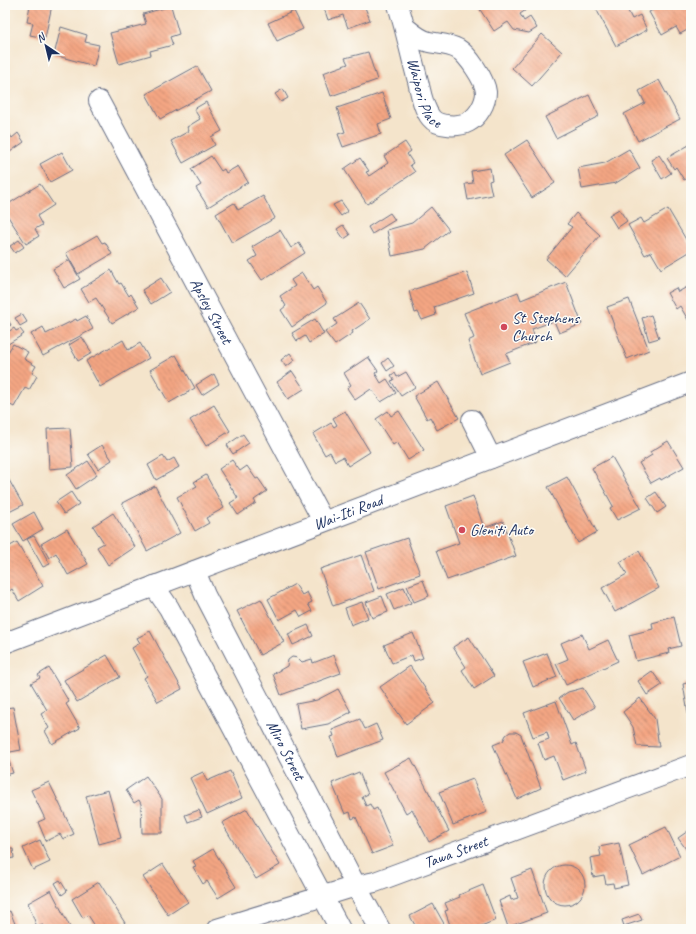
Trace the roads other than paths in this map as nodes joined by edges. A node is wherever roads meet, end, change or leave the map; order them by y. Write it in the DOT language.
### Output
graph roads {
  1 [pos="398,5"];
  2 [pos="406,28"];
  3 [pos="99,101"];
  4 [pos="691,382"];
  5 [pos="472,420"];
  6 [pos="491,458"];
  7 [pos="323,521"];
  8 [pos="195,571"];
  9 [pos="154,586"];
  10 [pos="5,643"];
  11 [pos="691,765"];
  12 [pos="356,886"];
  13 [pos="323,897"];
  14 [pos="217,929"];
  15 [pos="340,929"];
  16 [pos="380,929"];
  1 -- 2 [label="street, Waipori Place"];
  2 -- 2 [label="street, Waipori Place"];
  3 -- 7 [label="street, Apsley Street"];
  4 -- 6 [label="street, Wai-Iti Road"];
  5 -- 6 [label="street"];
  6 -- 7 [label="street, Wai-Iti Road"];
  7 -- 8 [label="street, Wai-Iti Road"];
  8 -- 9 [label="street, Wai-Iti Road"];
  8 -- 12 [label="street, Miro Street"];
  9 -- 10 [label="street, Wai-Iti Road"];
  9 -- 13 [label="street"];
  11 -- 12 [label="street, Tawa Street"];
  12 -- 13 [label="street, Tawa Street"];
  12 -- 16 [label="street, Miro Street"];
  13 -- 14 [label="street, Tawa Street"];
  13 -- 15 [label="street"];
}
